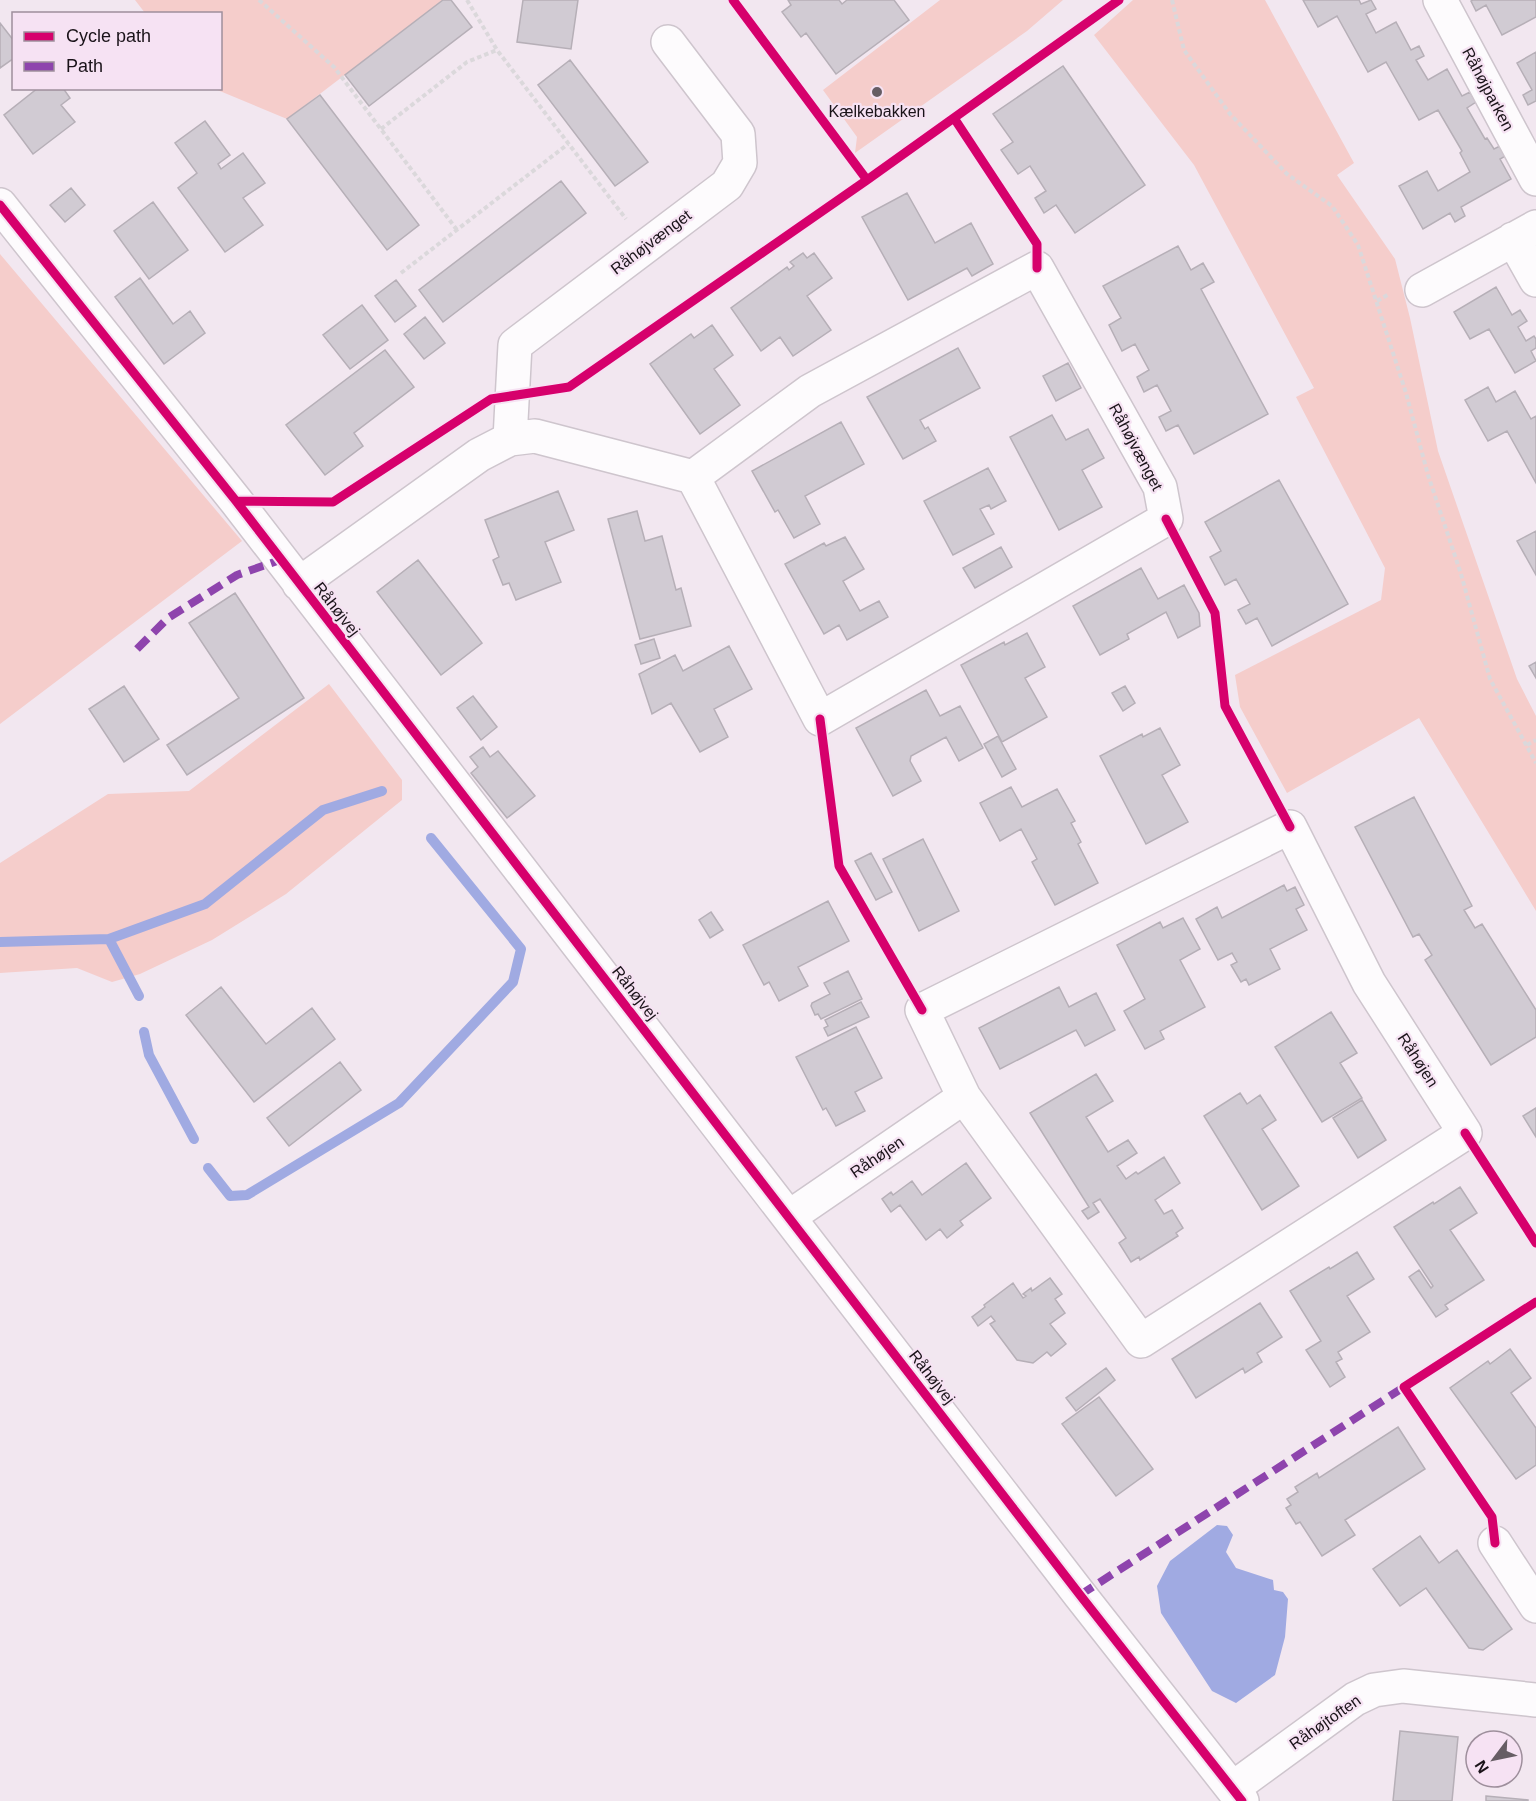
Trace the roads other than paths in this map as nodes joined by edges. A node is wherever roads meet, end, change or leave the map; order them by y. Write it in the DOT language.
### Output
graph roads {
  1 [pos="1440,0"];
  2 [pos="668,42"];
  3 [pos="1536,178"];
  4 [pos="0,205"];
  5 [pos="1525,233"];
  6 [pos="1536,280"];
  7 [pos="1422,290"];
  8 [pos="510,439"];
  9 [pos="693,477"];
  10 [pos="298,584"];
  11 [pos="964,1097"];
  12 [pos="789,1217"];
  13 [pos="1494,1543"];
  14 [pos="1536,1606"];
  15 [pos="1536,1700"];
  16 [pos="1237,1795"];
  1 -- 3 [label="street, Råhøjparken"];
  2 -- 8 [label="street, Råhøjvænget"];
  4 -- 10 [label="street, Råhøjvej"];
  5 -- 6 [label="street"];
  5 -- 7 [label="street"];
  8 -- 9 [label="street"];
  8 -- 10 [label="street"];
  9 -- 9 [label="street, Råhøjvænget"];
  10 -- 12 [label="street, Råhøjvej"];
  11 -- 11 [label="street, Råhøjen"];
  11 -- 12 [label="street, Råhøjen"];
  12 -- 16 [label="street, Råhøjvej"];
  13 -- 14 [label="street"];
  15 -- 16 [label="street, Råhøjtoften"];
}
